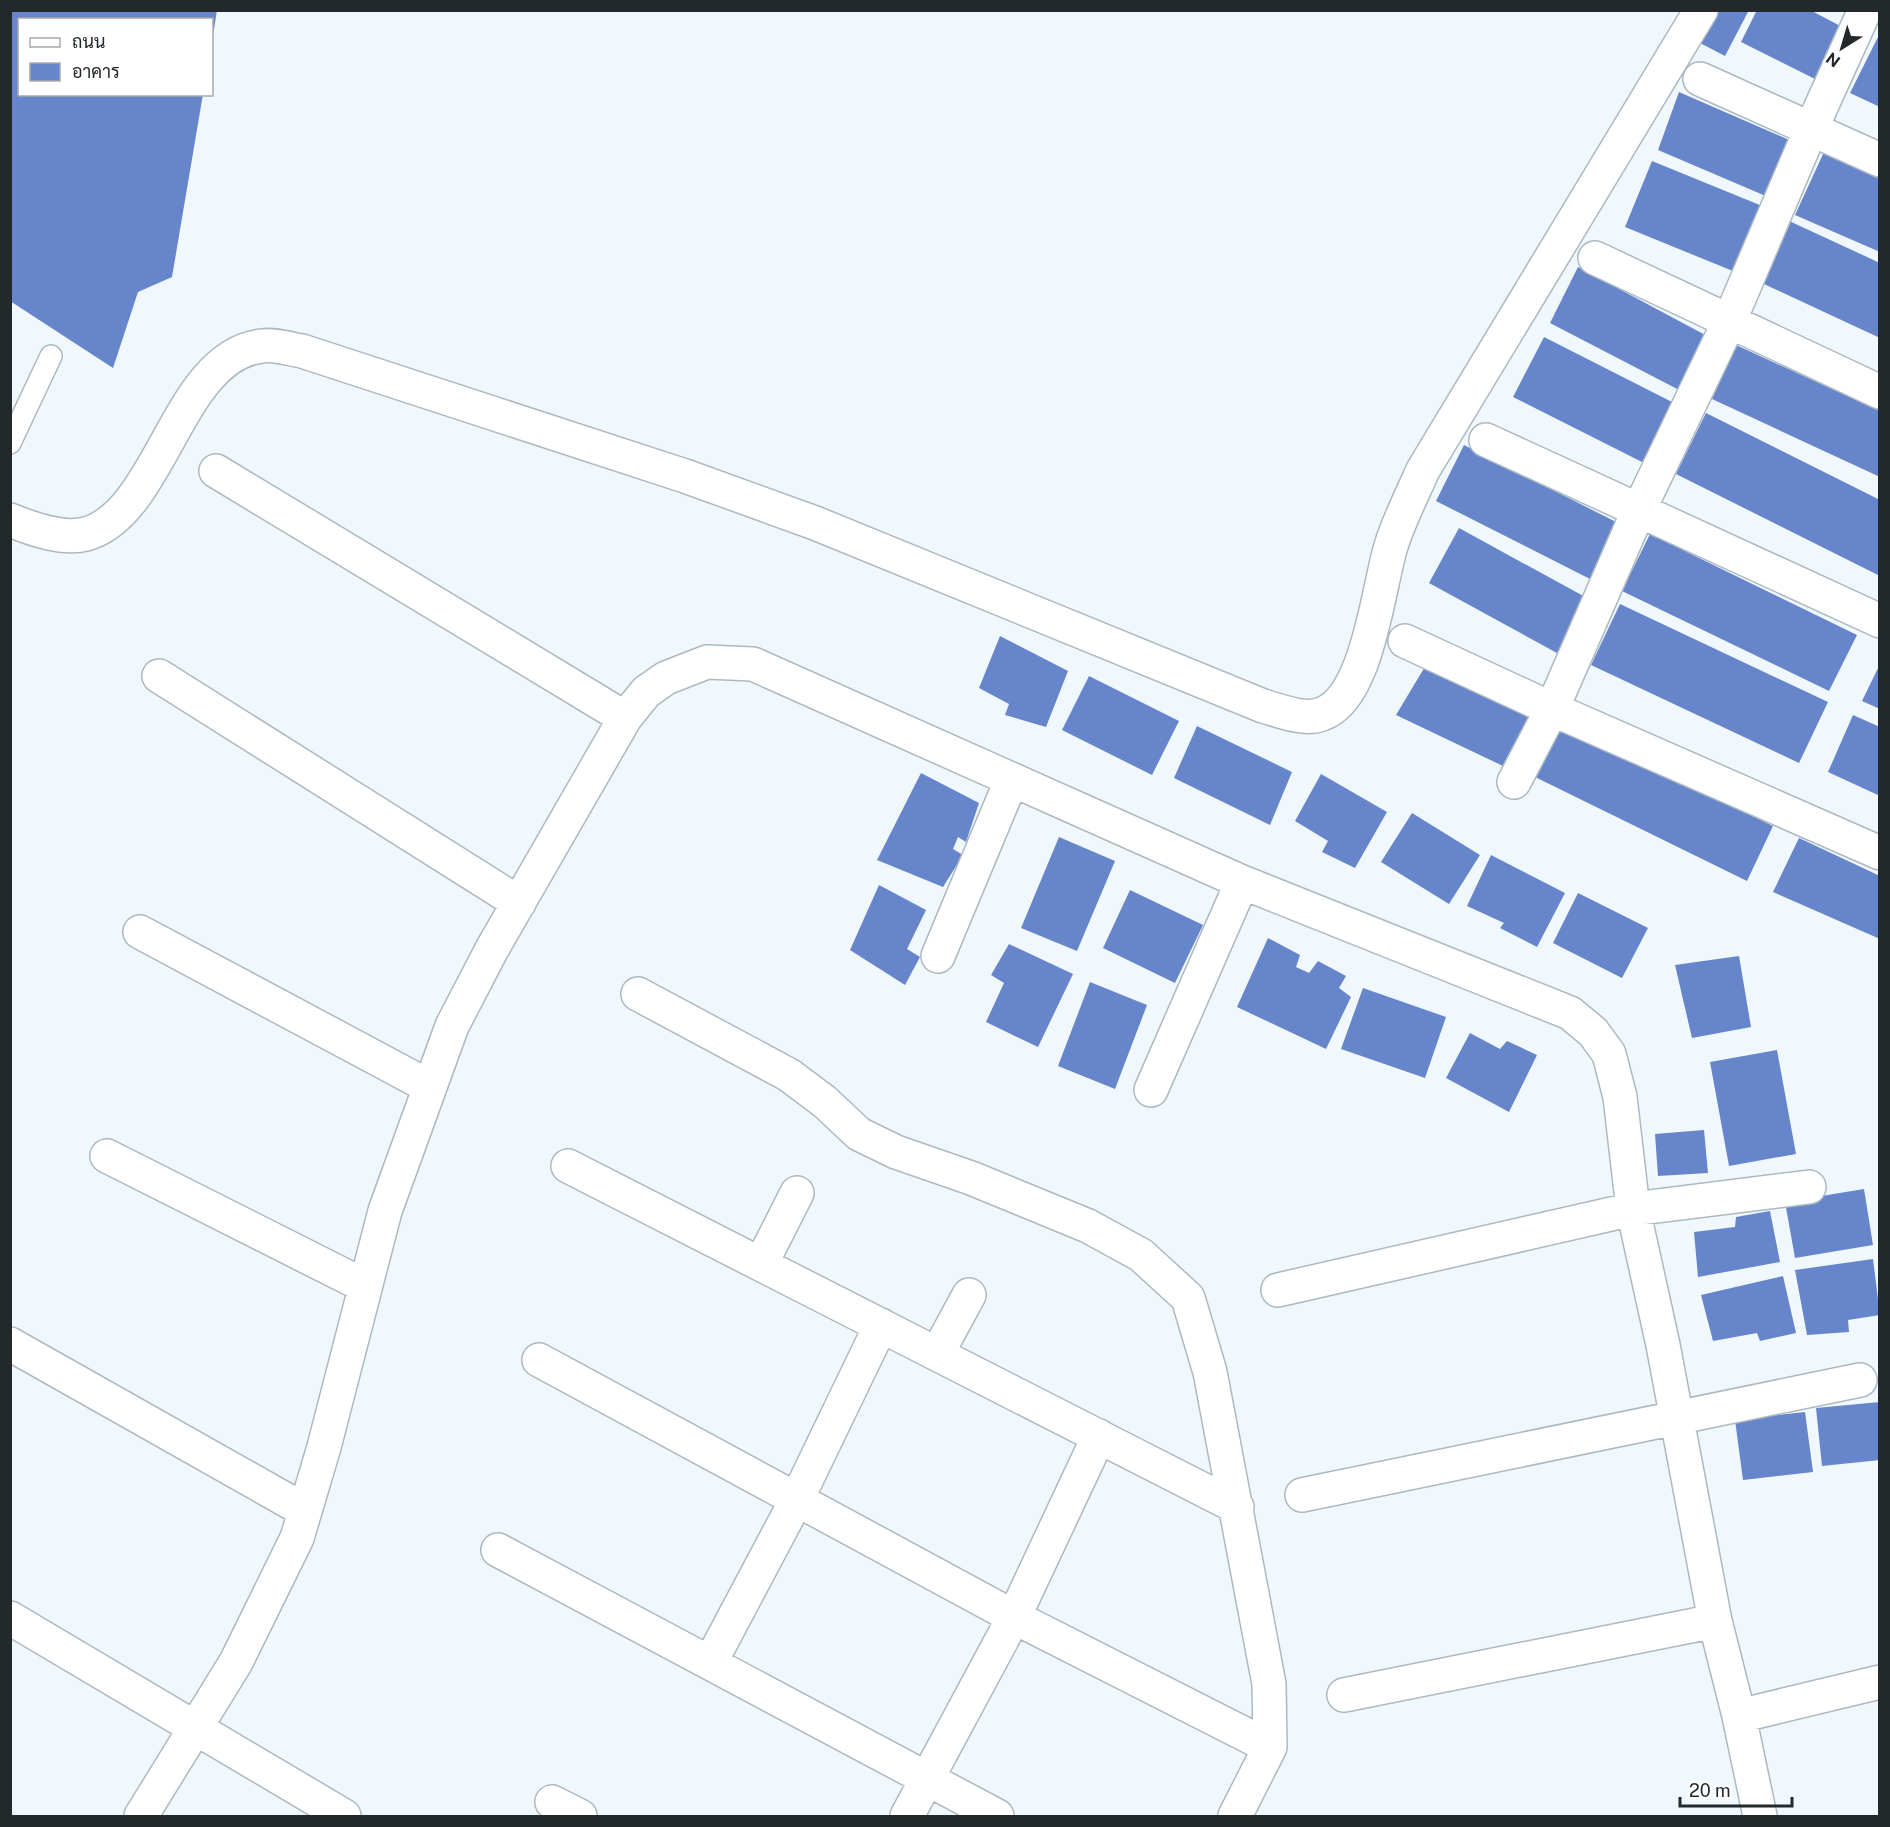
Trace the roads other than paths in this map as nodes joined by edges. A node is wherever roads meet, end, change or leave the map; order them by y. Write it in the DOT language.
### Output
graph roads {
  1 [pos="1701,10"];
  2 [pos="1865,10"];
  3 [pos="1700,79"];
  4 [pos="1811,129"];
  5 [pos="1880,160"];
  6 [pos="1595,258"];
  7 [pos="1729,322"];
  8 [pos="51,356"];
  9 [pos="1880,392"];
  10 [pos="1486,440"];
  11 [pos="10,443"];
  12 [pos="216,471"];
  13 [pos="1638,512"];
  14 [pos="10,520"];
  15 [pos="1880,621"];
  16 [pos="1405,641"];
  17 [pos="159,676"];
  18 [pos="1552,709"];
  19 [pos="625,718"];
  20 [pos="1011,781"];
  21 [pos="1514,782"];
  22 [pos="1880,853"];
  23 [pos="1242,882"];
  24 [pos="519,903"];
  25 [pos="140,932"];
  26 [pos="938,956"];
  27 [pos="638,994"];
  28 [pos="430,1087"];
  29 [pos="1150,1090"];
  30 [pos="107,1156"];
  31 [pos="568,1166"];
  32 [pos="1809,1186"];
  33 [pos="797,1193"];
  34 [pos="1633,1209"];
  35 [pos="761,1264"];
  36 [pos="365,1286"];
  37 [pos="1278,1290"];
  38 [pos="969,1295"];
  39 [pos="881,1325"];
  40 [pos="10,1344"];
  41 [pos="937,1354"];
  42 [pos="539,1360"];
  43 [pos="1860,1380"];
  44 [pos="1677,1416"];
  45 [pos="1099,1436"];
  46 [pos="1302,1494"];
  47 [pos="797,1499"];
  48 [pos="1237,1507"];
  49 [pos="304,1510"];
  50 [pos="498,1550"];
  51 [pos="1014,1617"];
  52 [pos="10,1618"];
  53 [pos="1715,1622"];
  54 [pos="710,1663"];
  55 [pos="1880,1682"];
  56 [pos="1344,1695"];
  57 [pos="1739,1716"];
  58 [pos="196,1727"];
  59 [pos="1270,1747"];
  60 [pos="927,1779"];
  61 [pos="141,1816"];
  62 [pos="344,1816"];
  63 [pos="907,1816"];
  64 [pos="997,1816"];
  65 [pos="1235,1816"];
  66 [pos="1760,1816"];
  1 -- 14 [label="street"];
  2 -- 4 [label="street"];
  3 -- 4 [label="street"];
  4 -- 5 [label="street"];
  4 -- 7 [label="street"];
  6 -- 7 [label="street"];
  7 -- 9 [label="street"];
  7 -- 13 [label="street"];
  8 -- 11 [label="lane"];
  10 -- 13 [label="street"];
  12 -- 19 [label="street"];
  13 -- 15 [label="street"];
  13 -- 18 [label="street"];
  16 -- 18 [label="street"];
  17 -- 24 [label="street"];
  18 -- 21 [label="street"];
  18 -- 22 [label="street"];
  19 -- 20 [label="street"];
  19 -- 24 [label="street"];
  20 -- 23 [label="street"];
  20 -- 26 [label="street"];
  23 -- 29 [label="street"];
  23 -- 34 [label="street"];
  24 -- 28 [label="street"];
  25 -- 28 [label="street"];
  27 -- 48 [label="street"];
  28 -- 36 [label="street"];
  30 -- 36 [label="street"];
  31 -- 35 [label="street"];
  32 -- 34 [label="street"];
  33 -- 35 [label="street"];
  34 -- 37 [label="street"];
  34 -- 44 [label="street"];
  35 -- 39 [label="street"];
  36 -- 49 [label="street"];
  38 -- 41 [label="street"];
  39 -- 41 [label="street"];
  39 -- 47 [label="street"];
  40 -- 49 [label="street"];
  41 -- 45 [label="street"];
  42 -- 47 [label="street"];
  43 -- 44 [label="street"];
  44 -- 46 [label="street"];
  44 -- 53 [label="street"];
  45 -- 48 [label="street"];
  45 -- 51 [label="street"];
  47 -- 51 [label="street"];
  47 -- 54 [label="street"];
  48 -- 59 [label="street"];
  49 -- 58 [label="street"];
  50 -- 54 [label="street"];
  51 -- 59 [label="street"];
  51 -- 60 [label="street"];
  52 -- 58 [label="street"];
  53 -- 56 [label="street"];
  53 -- 57 [label="street"];
  54 -- 60 [label="street"];
  55 -- 57 [label="street"];
  57 -- 66 [label="street"];
  58 -- 61 [label="street"];
  58 -- 62 [label="street"];
  59 -- 65 [label="street"];
  60 -- 63 [label="street"];
  60 -- 64 [label="street"];
}
